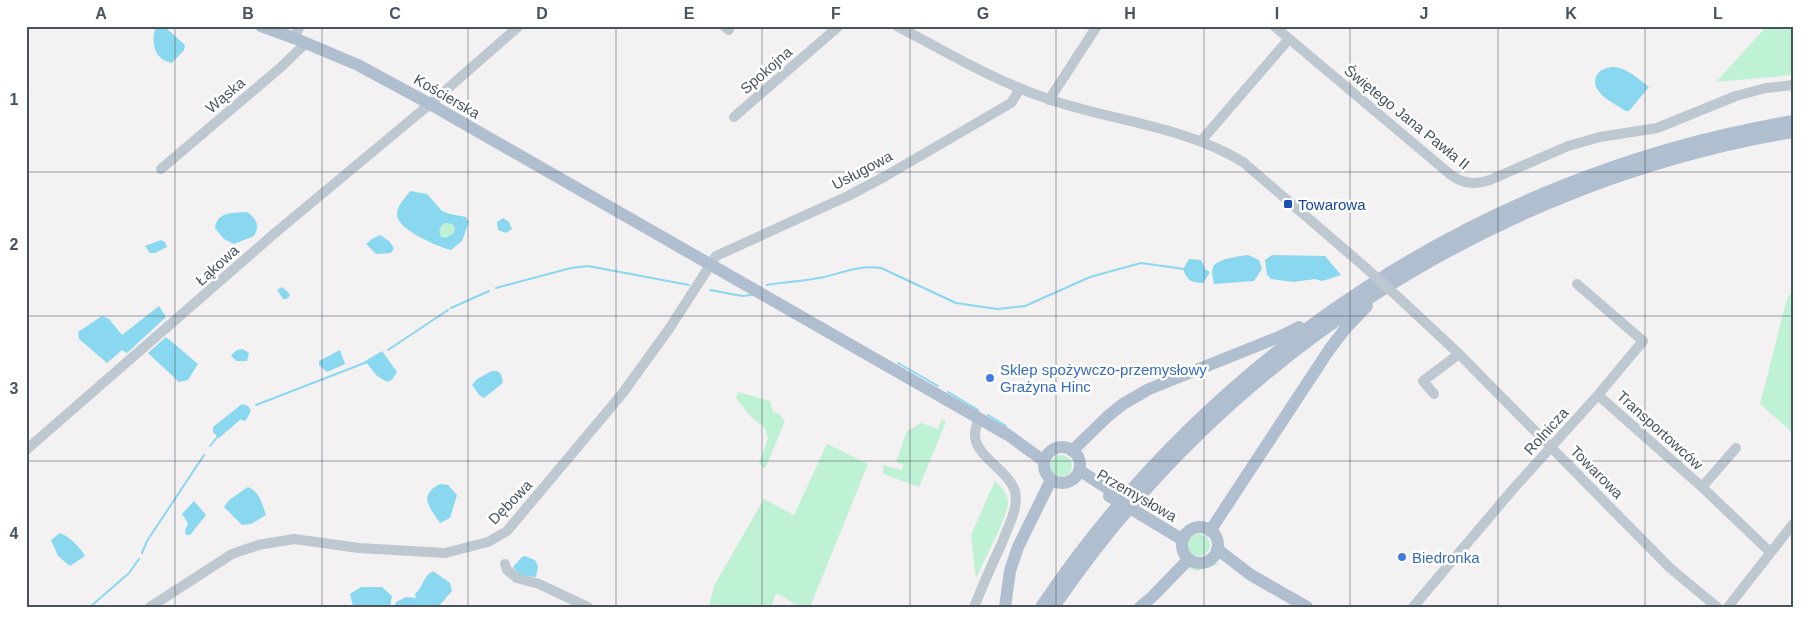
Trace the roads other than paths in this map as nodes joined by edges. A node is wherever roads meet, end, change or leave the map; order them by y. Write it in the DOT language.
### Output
graph roads {
  1 [pos="261,26"];
  2 [pos="839,26"];
  3 [pos="897,26"];
  4 [pos="1097,26"];
  5 [pos="1274,26"];
  6 [pos="517,27"];
  7 [pos="300,36"];
  8 [pos="1289,39"];
  9 [pos="1793,85"];
  10 [pos="1020,89"];
  11 [pos="1050,100"];
  12 [pos="430,104"];
  13 [pos="734,117"];
  14 [pos="1793,121"];
  15 [pos="1793,132"];
  16 [pos="1201,141"];
  17 [pos="161,169"];
  18 [pos="712,265"];
  19 [pos="1577,284"];
  20 [pos="1369,299"];
  21 [pos="1318,320"];
  22 [pos="1458,354"];
  23 [pos="1434,394"];
  24 [pos="1598,395"];
  25 [pos="980,418"];
  26 [pos="1551,448"];
  27 [pos="1736,448"];
  28 [pos="26,450"];
  29 [pos="1072,451"];
  30 [pos="1047,457"];
  31 [pos="1076,474"];
  32 [pos="1052,480"];
  33 [pos="1702,487"];
  34 [pos="1793,524"];
  35 [pos="1210,530"];
  36 [pos="1185,536"];
  37 [pos="1770,552"];
  38 [pos="1214,554"];
  39 [pos="1189,559"];
  40 [pos="505,564"];
  41 [pos="1303,606"];
  42 [pos="150,607"];
  43 [pos="588,607"];
  44 [pos="974,607"];
  45 [pos="1005,607"];
  46 [pos="1041,607"];
  47 [pos="1054,607"];
  48 [pos="1140,607"];
  49 [pos="1413,607"];
  50 [pos="1717,607"];
  51 [pos="1728,607"];
  1 -- 7 [label="main road, Kościerska"];
  2 -- 13 [label="street, Spokojna"];
  3 -- 10 [label="street, Towarowa"];
  4 -- 11 [label="street"];
  5 -- 8 [label="street, Świętego Jana Pawła II"];
  6 -- 12 [label="street, Łąkowa"];
  7 -- 12 [label="main road, Kościerska"];
  7 -- 17 [label="street, Wąska"];
  8 -- 9 [label="street, Świętego Jana Pawła II"];
  8 -- 16 [label="street"];
  10 -- 11 [label="street, Towarowa"];
  10 -- 18 [label="street, Usługowa"];
  11 -- 16 [label="street, Towarowa"];
  12 -- 18 [label="main road, Kościerska"];
  12 -- 28 [label="street, Łąkowa"];
  14 -- 21 [label="main road"];
  15 -- 20 [label="main road"];
  16 -- 22 [label="street, Towarowa, bridge"];
  18 -- 25 [label="main road, Kościerska"];
  18 -- 42 [label="street, Dębowa"];
  19 -- 24 [label="street, Rolnicza"];
  20 -- 35 [label="main road"];
  20 -- 47 [label="main road"];
  21 -- 29 [label="main road"];
  21 -- 46 [label="main road"];
  22 -- 23 [label="street"];
  22 -- 26 [label="street, Towarowa"];
  24 -- 26 [label="street, Rolnicza"];
  24 -- 33 [label="street, Transportowców"];
  25 -- 30 [label="main road"];
  25 -- 44 [label="street"];
  26 -- 49 [label="street, Rolnicza"];
  26 -- 50 [label="street, Towarowa"];
  27 -- 33 [label="street, Transportowców"];
  29 -- 30 [label="main road"];
  29 -- 31 [label="main road"];
  30 -- 32 [label="main road"];
  31 -- 32 [label="main road"];
  31 -- 36 [label="main road, Przemysłowa"];
  32 -- 45 [label="main road"];
  33 -- 37 [label="street, Transportowców"];
  34 -- 37 [label="street"];
  35 -- 36 [label="main road"];
  35 -- 38 [label="main road"];
  36 -- 39 [label="main road"];
  37 -- 51 [label="street"];
  38 -- 39 [label="main road"];
  38 -- 41 [label="main road"];
  39 -- 48 [label="main road"];
  40 -- 43 [label="street"];
}
